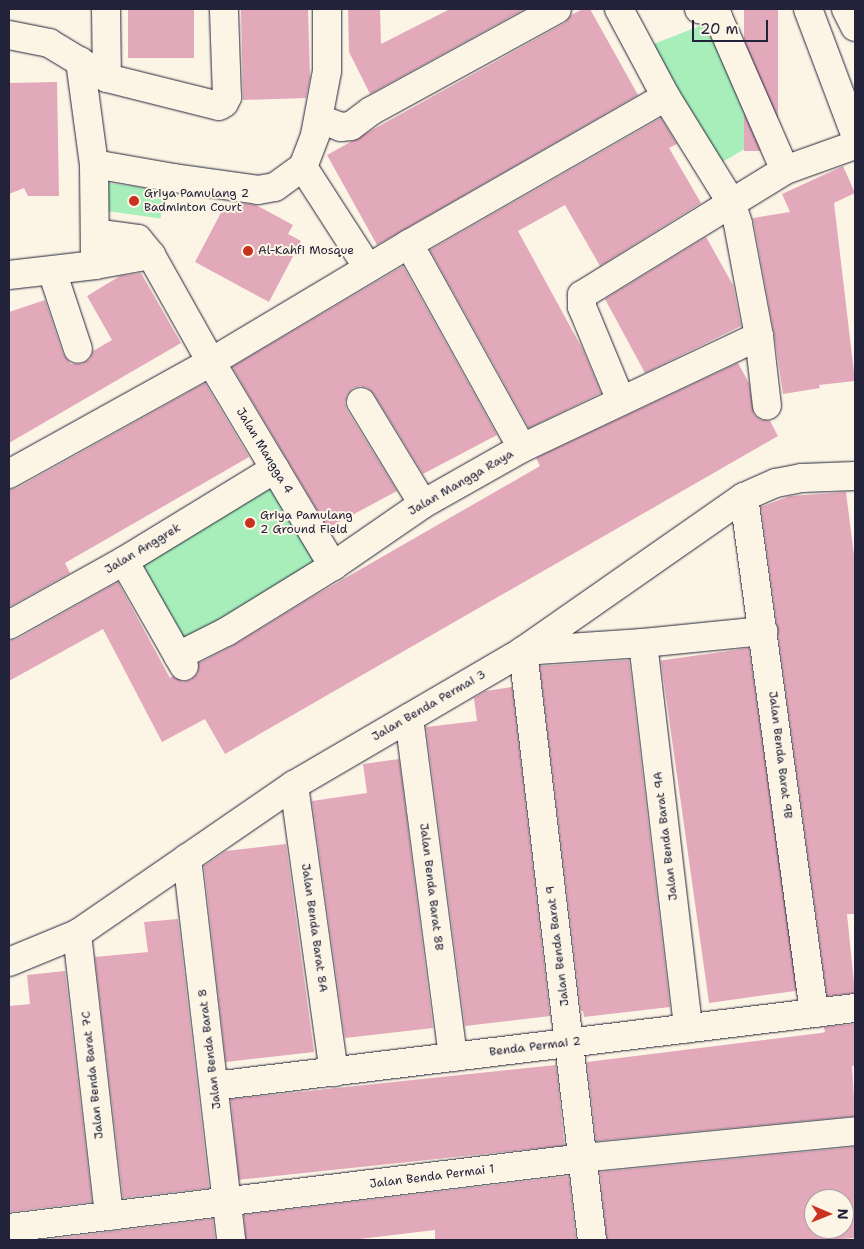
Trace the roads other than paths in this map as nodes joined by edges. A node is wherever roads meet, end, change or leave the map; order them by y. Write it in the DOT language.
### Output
graph roads {
  1 [pos="106,9"];
  2 [pos="224,9"];
  3 [pos="327,9"];
  4 [pos="557,9"];
  5 [pos="619,9"];
  6 [pos="699,9"];
  7 [pos="808,9"];
  8 [pos="846,9"];
  9 [pos="855,27"];
  10 [pos="9,35"];
  11 [pos="80,61"];
  12 [pos="106,78"];
  13 [pos="666,97"];
  14 [pos="320,119"];
  15 [pos="855,134"];
  16 [pos="855,145"];
  17 [pos="94,164"];
  18 [pos="304,166"];
  19 [pos="785,170"];
  20 [pos="731,202"];
  21 [pos="95,233"];
  22 [pos="409,244"];
  23 [pos="152,255"];
  24 [pos="95,265"];
  25 [pos="368,268"];
  26 [pos="52,270"];
  27 [pos="9,275"];
  28 [pos="759,336"];
  29 [pos="78,349"];
  30 [pos="211,362"];
  31 [pos="621,401"];
  32 [pos="361,402"];
  33 [pos="767,406"];
  34 [pos="522,448"];
  35 [pos="275,469"];
  36 [pos="9,474"];
  37 [pos="855,476"];
  38 [pos="744,497"];
  39 [pos="423,504"];
  40 [pos="124,560"];
  41 [pos="333,566"];
  42 [pos="9,625"];
  43 [pos="763,631"];
  44 [pos="643,643"];
  45 [pos="523,651"];
  46 [pos="409,718"];
  47 [pos="294,785"];
  48 [pos="187,858"];
  49 [pos="77,934"];
  50 [pos="9,962"];
  51 [pos="855,1008"];
  52 [pos="814,1013"];
  53 [pos="688,1028"];
  54 [pos="569,1042"];
  55 [pos="453,1057"];
  56 [pos="334,1072"];
  57 [pos="214,1086"];
  58 [pos="855,1132"];
  59 [pos="583,1158"];
  60 [pos="227,1202"];
  61 [pos="109,1216"];
  62 [pos="9,1228"];
  63 [pos="231,1240"];
  64 [pos="592,1240"];
  1 -- 12 [label="street"];
  2 -- 12 [label="street"];
  3 -- 14 [label="street"];
  4 -- 14 [label="street"];
  5 -- 13 [label="street"];
  6 -- 19 [label="street"];
  7 -- 15 [label="street"];
  8 -- 9 [label="street"];
  10 -- 11 [label="street"];
  11 -- 12 [label="street"];
  11 -- 17 [label="street"];
  13 -- 20 [label="street"];
  13 -- 22 [label="street"];
  14 -- 18 [label="street"];
  16 -- 19 [label="street"];
  17 -- 18 [label="street"];
  17 -- 21 [label="street"];
  18 -- 25 [label="street"];
  19 -- 20 [label="street"];
  20 -- 28 [label="street"];
  20 -- 31 [label="street"];
  21 -- 23 [label="street, Jalan Mangga 4"];
  21 -- 24 [label="street"];
  22 -- 25 [label="street"];
  22 -- 34 [label="street"];
  23 -- 24 [label="street"];
  23 -- 30 [label="street, Jalan Mangga 4"];
  24 -- 26 [label="street"];
  25 -- 30 [label="street"];
  26 -- 27 [label="street"];
  26 -- 29 [label="street"];
  28 -- 31 [label="street, Jalan Mangga Raya"];
  28 -- 33 [label="street"];
  30 -- 35 [label="street, Jalan Mangga 4"];
  30 -- 36 [label="street"];
  31 -- 34 [label="street, Jalan Mangga Raya"];
  32 -- 39 [label="street"];
  34 -- 39 [label="street, Jalan Mangga Raya"];
  35 -- 40 [label="street, Jalan Anggrek"];
  35 -- 41 [label="street, Jalan Mangga 4"];
  37 -- 38 [label="street, Jalan Benda Permai 3"];
  38 -- 43 [label="street, Jalan Benda Barat 9B"];
  38 -- 45 [label="street, Jalan Benda Permai 3"];
  39 -- 41 [label="street, Jalan Mangga Raya"];
  40 -- 41 [label="street, Jalan Mangga Raya"];
  40 -- 42 [label="street, Jalan Anggrek"];
  43 -- 44 [label="street"];
  43 -- 52 [label="street, Jalan Benda Barat 9B"];
  44 -- 45 [label="street"];
  44 -- 53 [label="street, Jalan Benda Barat 9A"];
  45 -- 46 [label="street, Jalan Benda Permai 3"];
  45 -- 54 [label="street, Jalan Benda Barat 9"];
  46 -- 47 [label="street, Jalan Benda Permai 3"];
  46 -- 55 [label="street, Jalan Benda Barat 8B"];
  47 -- 48 [label="street, Jalan Benda Permai 3"];
  47 -- 56 [label="street, Jalan Benda Barat 8A"];
  48 -- 49 [label="street, Jalan Benda Permai 3"];
  48 -- 57 [label="street, Jalan Benda Barat 8"];
  49 -- 50 [label="street, Jalan Benda Permai 3"];
  49 -- 61 [label="street, Jalan Benda Barat 7C"];
  51 -- 52 [label="street, Benda Permai 2"];
  52 -- 53 [label="street, Benda Permai 2"];
  53 -- 54 [label="street, Benda Permai 2"];
  54 -- 55 [label="street, Benda Permai 2"];
  54 -- 59 [label="street, Jalan Benda Barat 9"];
  55 -- 56 [label="street, Benda Permai 2"];
  56 -- 57 [label="street, Benda Permai 2"];
  57 -- 60 [label="street, Jalan Benda Barat 8"];
  58 -- 59 [label="street, Jalan Benda Permai 1"];
  59 -- 60 [label="street, Jalan Benda Permai 1"];
  59 -- 64 [label="street, Jalan Benda Barat 9"];
  60 -- 61 [label="street, Jalan Benda Permai 1"];
  60 -- 63 [label="street, Jalan Benda Barat 8"];
  61 -- 62 [label="street, Jalan Benda Permai 1"];
}
